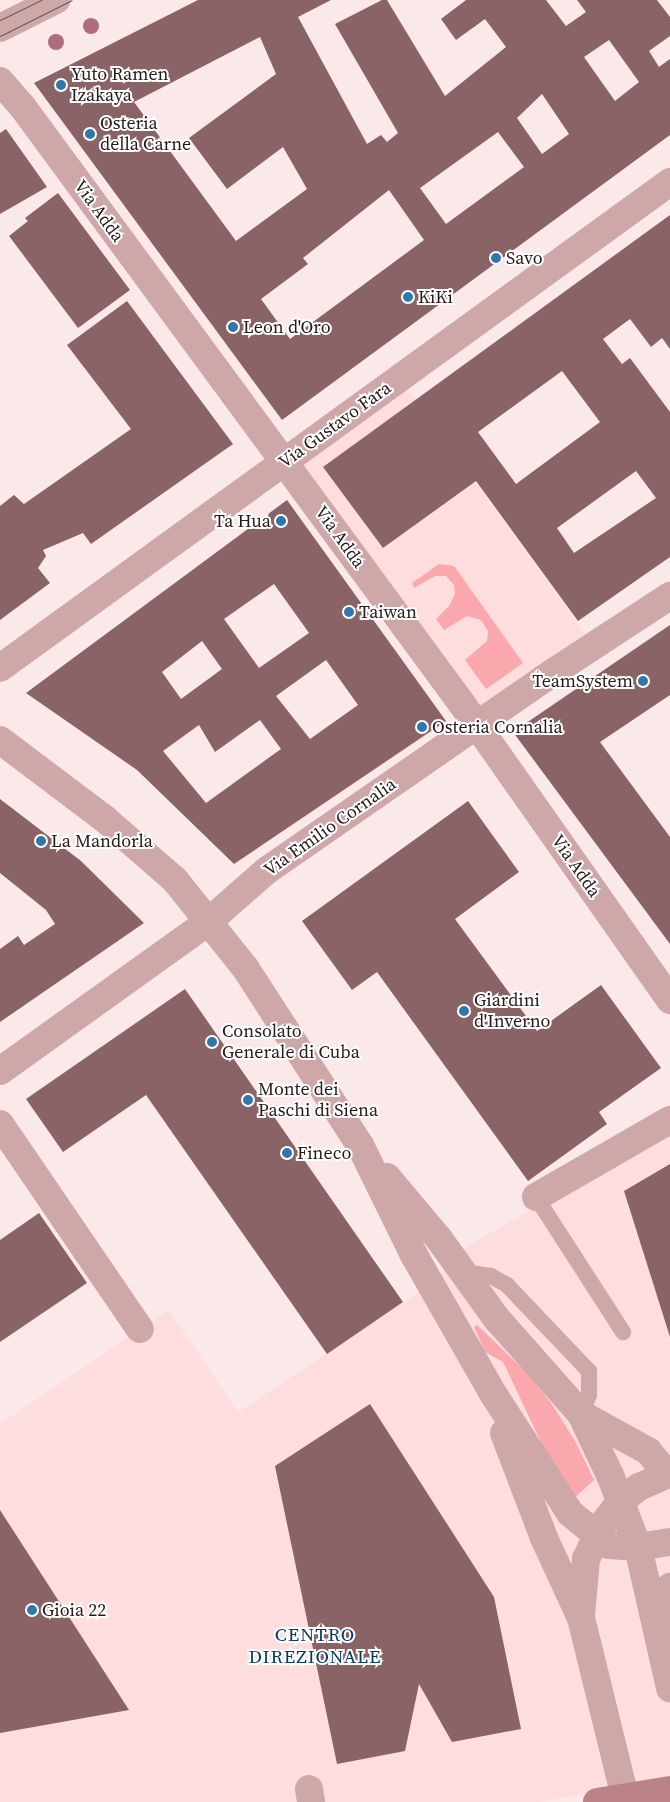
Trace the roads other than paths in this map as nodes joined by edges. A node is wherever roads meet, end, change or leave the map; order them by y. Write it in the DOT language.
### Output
graph roads {
  1 [pos="56,0"];
  2 [pos="0,28"];
  3 [pos="0,82"];
  4 [pos="670,182"];
  5 [pos="284,462"];
  6 [pos="670,596"];
  7 [pos="0,668"];
  8 [pos="477,725"];
  9 [pos="0,740"];
  10 [pos="208,922"];
  11 [pos="670,1000"];
  12 [pos="0,1070"];
  13 [pos="670,1120"];
  14 [pos="0,1124"];
  15 [pos="360,1145"];
  16 [pos="536,1197"];
  17 [pos="466,1280"];
  18 [pos="441,1300"];
  19 [pos="140,1328"];
  20 [pos="623,1332"];
  21 [pos="494,1395"];
  22 [pos="582,1414"];
  23 [pos="669,1474"];
  24 [pos="621,1501"];
  25 [pos="595,1537"];
  26 [pos="670,1542"];
  27 [pos="638,1547"];
  28 [pos="670,1587"];
  29 [pos="581,1618"];
  30 [pos="660,1642"];
  31 [pos="670,1688"];
  32 [pos="670,1790"];
  33 [pos="626,1800"];
  34 [pos="597,1802"];
  1 -- 2 [label="street"];
  3 -- 5 [label="street, Via Adda"];
  4 -- 5 [label="street, Via Gustavo Fara"];
  5 -- 7 [label="street, Via Gustavo Fara"];
  5 -- 8 [label="street, Via Adda"];
  6 -- 8 [label="street, Via Emilio Cornalia"];
  8 -- 10 [label="street, Via Emilio Cornalia"];
  8 -- 11 [label="street, Via Adda"];
  9 -- 10 [label="street"];
  10 -- 12 [label="street, Via Emilio Cornalia"];
  10 -- 15 [label="street"];
  13 -- 16 [label="street"];
  14 -- 19 [label="street"];
  15 -- 17 [label="street"];
  15 -- 18 [label="street"];
  16 -- 20 [label="lane"];
  17 -- 18 [label="street"];
  17 -- 22 [label="street"];
  18 -- 21 [label="street"];
  21 -- 25 [label="street"];
  21 -- 29 [label="street"];
  22 -- 23 [label="street"];
  22 -- 24 [label="street"];
  23 -- 24 [label="street"];
  24 -- 25 [label="street"];
  24 -- 27 [label="street"];
  25 -- 27 [label="street"];
  25 -- 29 [label="street"];
  26 -- 27 [label="street"];
  27 -- 30 [label="street"];
  28 -- 30 [label="street"];
  29 -- 33 [label="street"];
  30 -- 31 [label="street"];
  32 -- 33 [label="main road"];
  33 -- 34 [label="main road"];
}
